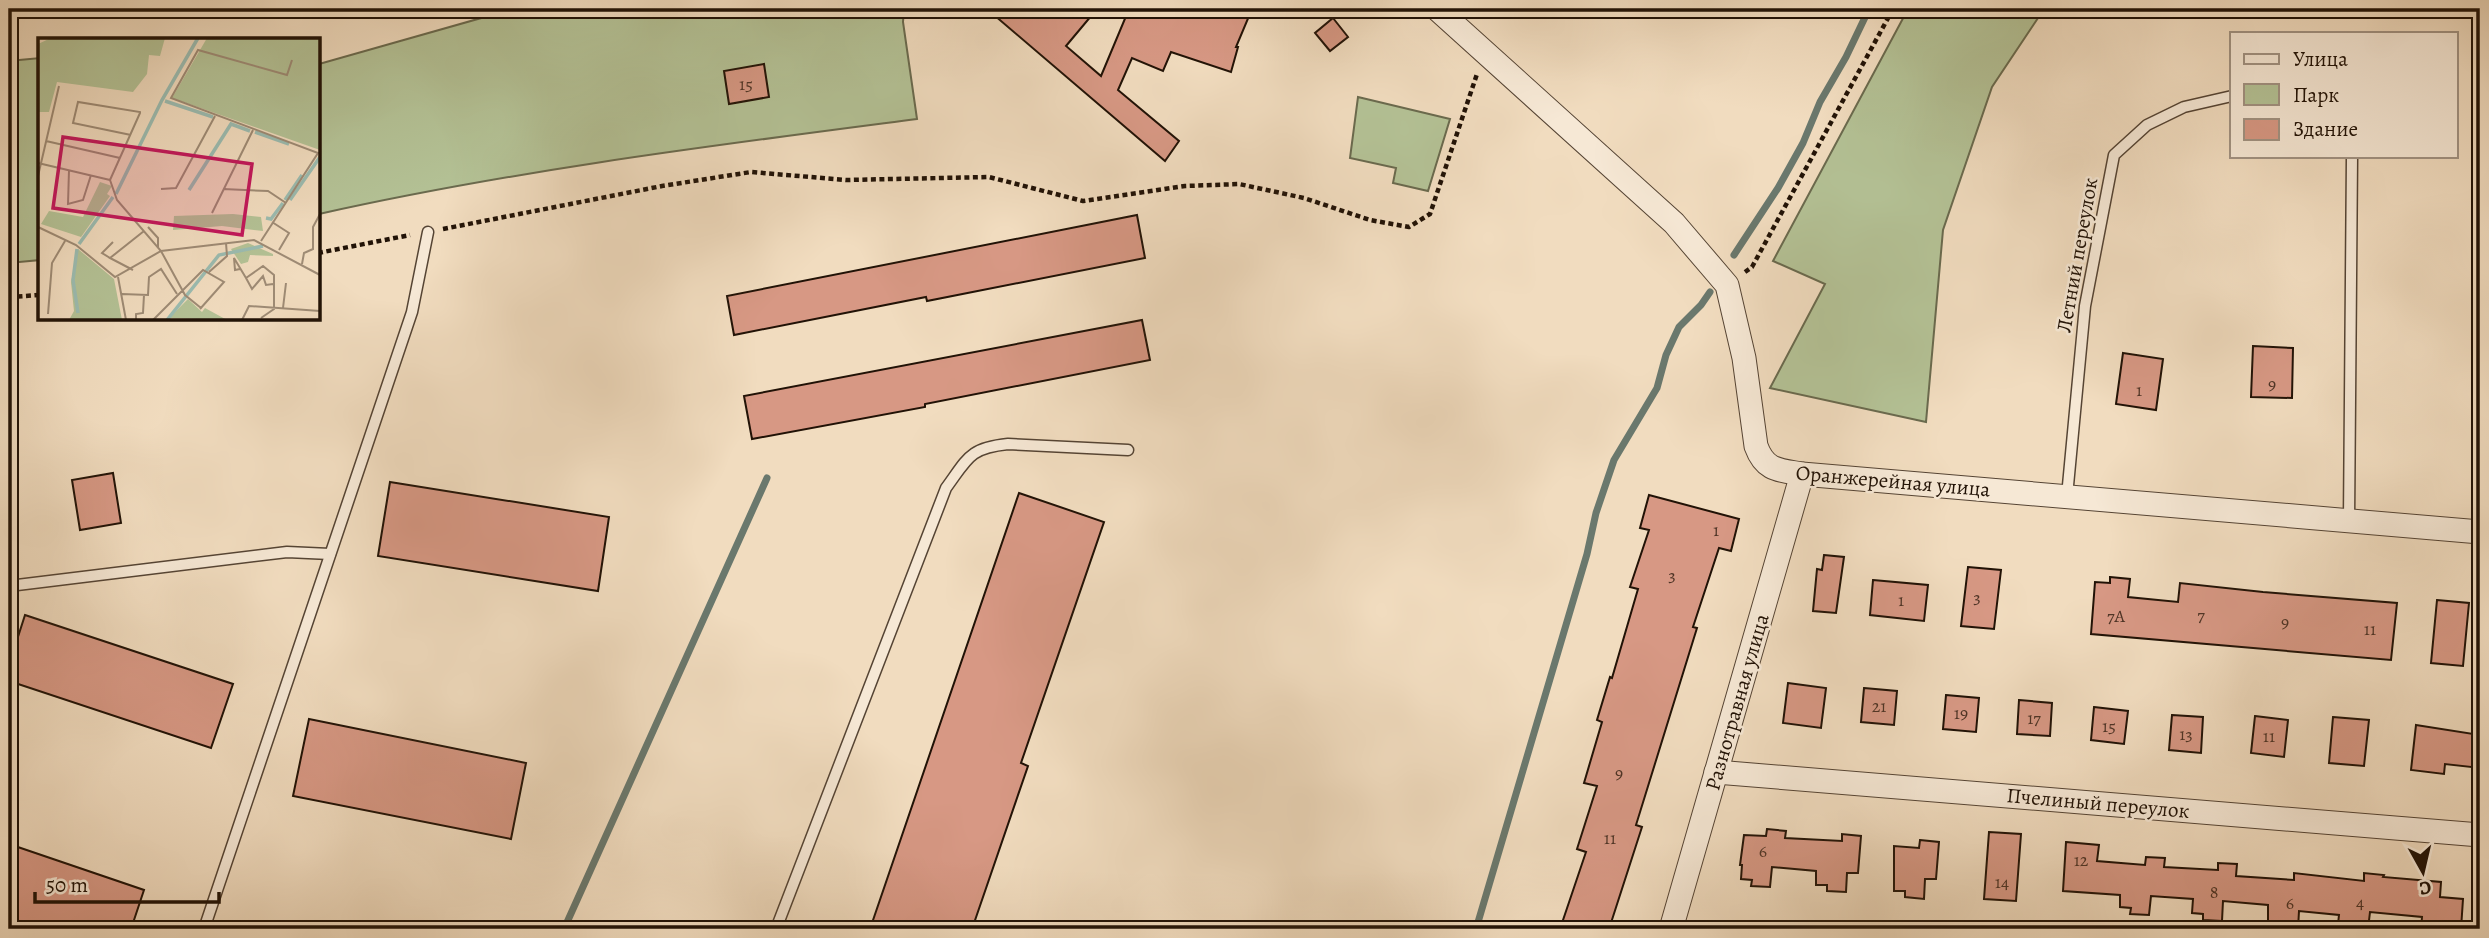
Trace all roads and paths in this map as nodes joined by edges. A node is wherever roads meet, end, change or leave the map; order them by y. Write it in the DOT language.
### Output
graph roads {
  1 [pos="1437,9"];
  2 [pos="1893,9"];
  3 [pos="1485,51"];
  4 [pos="2230,96"];
  5 [pos="2352,158"];
  6 [pos="428,232"];
  7 [pos="320,253"];
  8 [pos="1727,285"];
  9 [pos="38,295"];
  10 [pos="9,298"];
  11 [pos="1128,450"];
  12 [pos="1802,474"];
  13 [pos="2067,496"];
  14 [pos="2349,520"];
  15 [pos="2480,532"];
  16 [pos="330,554"];
  17 [pos="9,586"];
  18 [pos="1716,772"];
  19 [pos="2480,835"];
  20 [pos="204,929"];
  21 [pos="776,929"];
  22 [pos="1671,929"];
  1 -- 3 [label="street, Оранжерейная улица"];
  2 -- 8 [label="path"];
  3 -- 6 [label="path"];
  3 -- 8 [label="street, Оранжерейная улица"];
  4 -- 13 [label="lane, Летний переулок"];
  5 -- 14 [label="lane"];
  6 -- 7 [label="path"];
  6 -- 16 [label="lane"];
  8 -- 12 [label="street, Оранжерейная улица"];
  9 -- 10 [label="path"];
  11 -- 21 [label="lane"];
  12 -- 13 [label="street, Оранжерейная улица"];
  12 -- 18 [label="street, Разнотравная улица"];
  13 -- 14 [label="street, Оранжерейная улица"];
  14 -- 15 [label="street, Оранжерейная улица"];
  16 -- 17 [label="lane"];
  16 -- 20 [label="lane"];
  18 -- 19 [label="street, Пчелиный переулок"];
  18 -- 22 [label="street, Разнотравная улица"];
}
